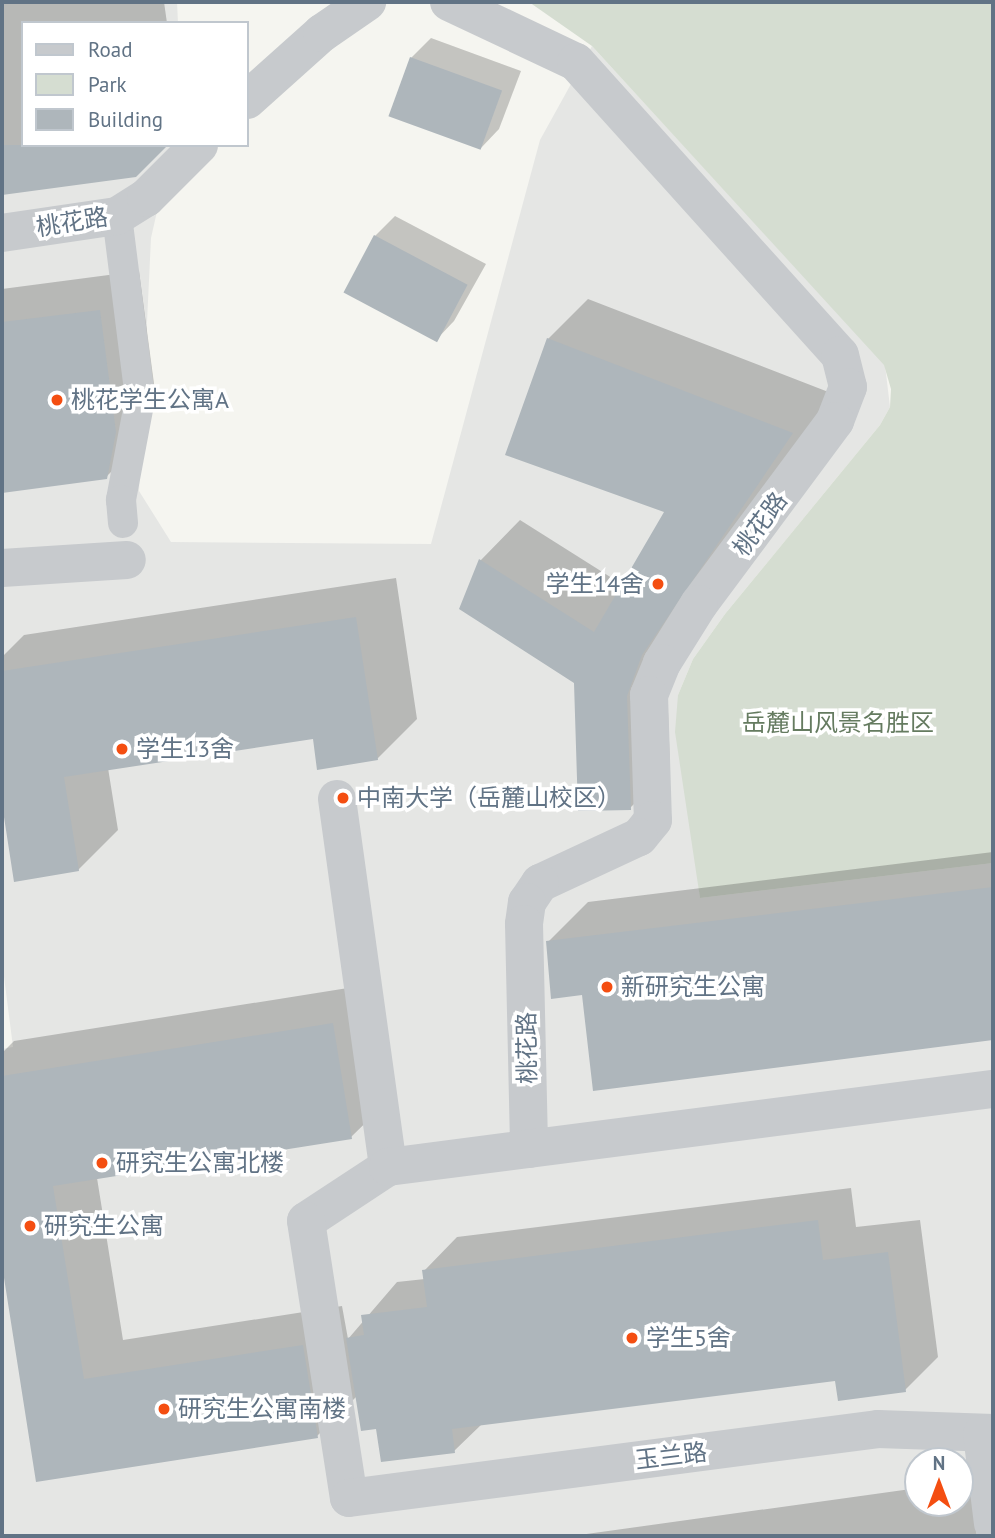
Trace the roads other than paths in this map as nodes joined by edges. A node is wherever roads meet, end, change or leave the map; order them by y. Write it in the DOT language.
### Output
graph roads {
  1 [pos="367,2"];
  2 [pos="449,2"];
  3 [pos="248,99"];
  4 [pos="197,147"];
  5 [pos="117,216"];
  6 [pos="2,233"];
  7 [pos="123,523"];
  8 [pos="127,560"];
  9 [pos="2,568"];
  10 [pos="337,799"];
  11 [pos="993,1089"];
  12 [pos="529,1149"];
  13 [pos="388,1167"];
  14 [pos="987,1433"];
  15 [pos="993,1523"];
  1 -- 3 [label="street"];
  2 -- 12 [label="street, 桃花路"];
  4 -- 5 [label="street, 桃花路"];
  5 -- 6 [label="street, 桃花路"];
  5 -- 7 [label="lane"];
  8 -- 9 [label="street"];
  10 -- 13 [label="street"];
  11 -- 12 [label="street"];
  12 -- 13 [label="street"];
  13 -- 14 [label="street, 玉兰路"];
  14 -- 15 [label="street"];
}
